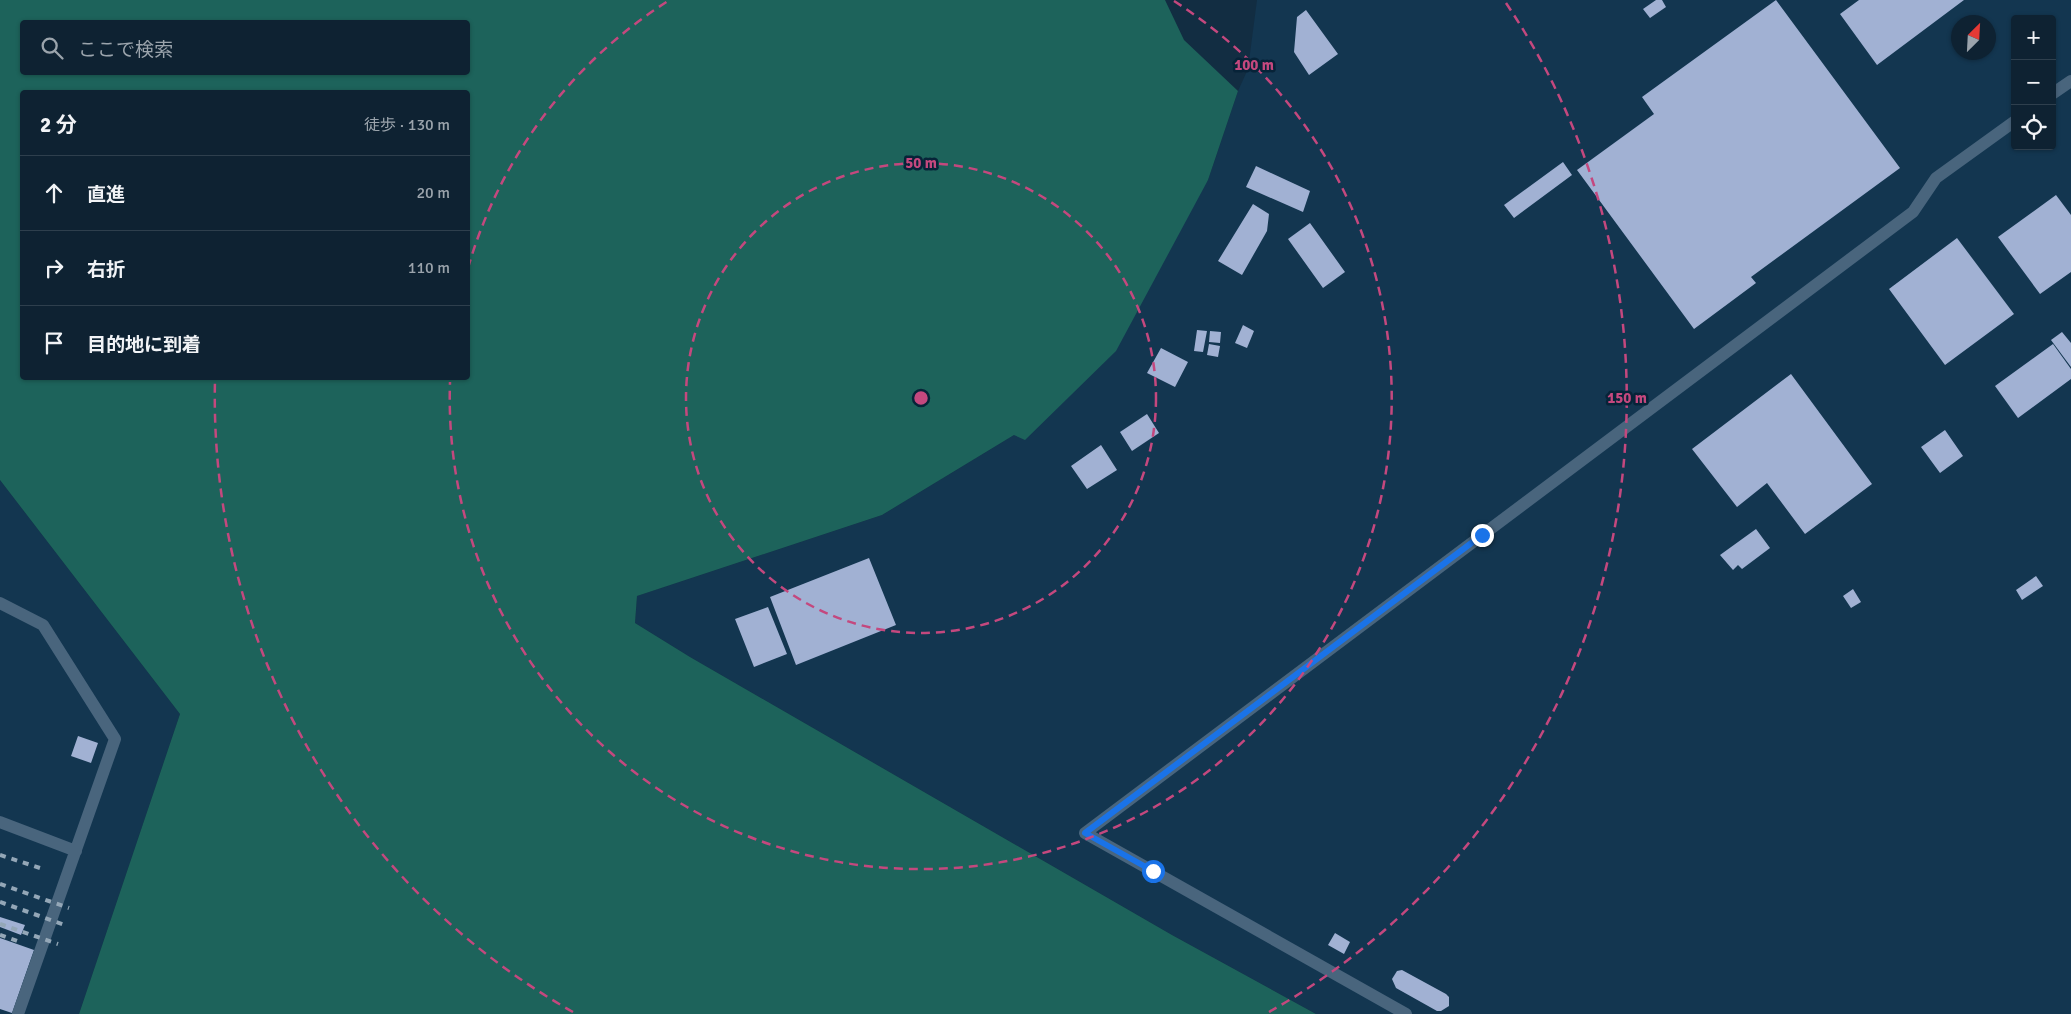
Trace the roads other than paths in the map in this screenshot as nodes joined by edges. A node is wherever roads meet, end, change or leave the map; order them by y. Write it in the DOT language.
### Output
graph roads {
  1 [pos="2071,81"];
  2 [pos="2056,91"];
  3 [pos="2011,124"];
  4 [pos="0,604"];
  5 [pos="0,822"];
  6 [pos="76,851"];
  7 [pos="18,1014"];
  8 [pos="1406,1014"];
  1 -- 2 [label="lane"];
  3 -- 8 [label="lane"];
  4 -- 6 [label="lane"];
  5 -- 6 [label="lane"];
  6 -- 7 [label="lane"];
}
